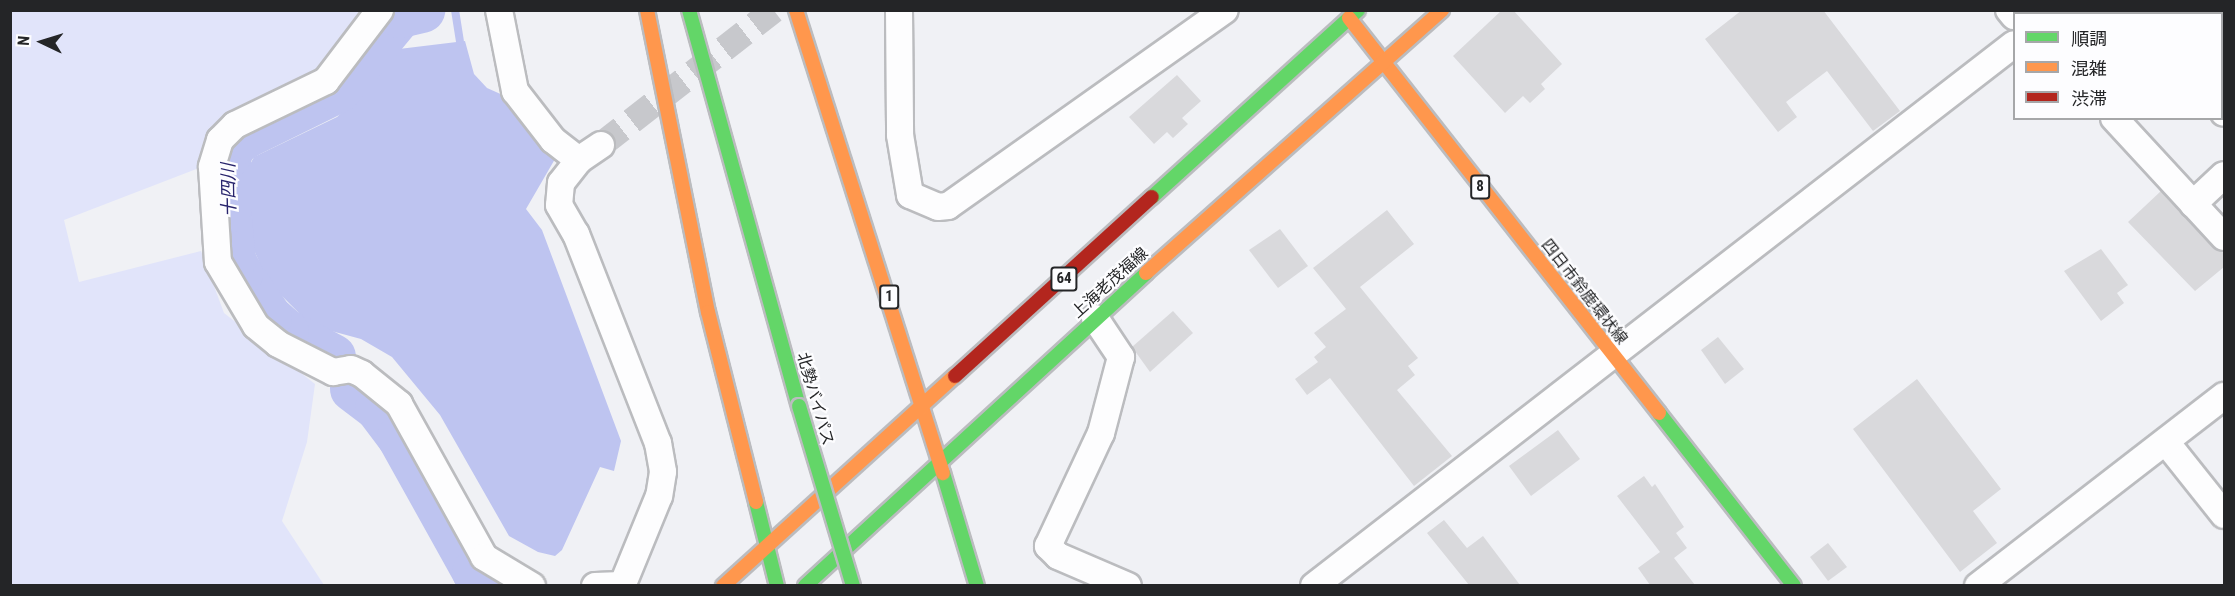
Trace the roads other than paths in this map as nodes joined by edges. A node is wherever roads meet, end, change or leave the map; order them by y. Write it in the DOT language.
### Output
graph roads {
  1 [pos="380,10"];
  2 [pos="499,10"];
  3 [pos="648,10"];
  4 [pos="689,10"];
  5 [pos="703,10"];
  6 [pos="796,10"];
  7 [pos="899,10"];
  8 [pos="1225,10"];
  9 [pos="1442,10"];
  10 [pos="1350,13"];
  11 [pos="2013,45"];
  12 [pos="1384,64"];
  13 [pos="2116,120"];
  14 [pos="601,145"];
  15 [pos="579,160"];
  16 [pos="2224,175"];
  17 [pos="2193,204"];
  18 [pos="747,221"];
  19 [pos="2224,237"];
  20 [pos="1095,318"];
  21 [pos="1612,354"];
  22 [pos="2224,396"];
  23 [pos="923,405"];
  24 [pos="2166,442"];
  25 [pos="941,463"];
  26 [pos="2224,516"];
  27 [pos="766,543"];
  28 [pos="532,585"];
  29 [pos="595,585"];
  30 [pos="622,585"];
  31 [pos="723,585"];
  32 [pos="777,585"];
  33 [pos="805,585"];
  34 [pos="853,585"];
  35 [pos="977,585"];
  36 [pos="1128,585"];
  37 [pos="1314,585"];
  38 [pos="1794,585"];
  39 [pos="1978,585"];
  1 -- 28 [label="street"];
  2 -- 15 [label="street"];
  3 -- 27 [label="main road"];
  4 -- 18 [label="main road, 北勢バイパス"];
  5 -- 18 [label="main road, 北勢バイパス"];
  6 -- 23 [label="main road, 1"];
  7 -- 8 [label="street"];
  9 -- 12 [label="main road, 上海老茂福線"];
  10 -- 12 [label="main road, 四日市鈴鹿環状線 / 8"];
  10 -- 23 [label="main road, 上海老茂福線 / 64"];
  11 -- 21 [label="street"];
  12 -- 20 [label="main road, 上海老茂福線"];
  12 -- 21 [label="main road, 四日市鈴鹿環状線 / 8"];
  13 -- 17 [label="street"];
  14 -- 15 [label="street"];
  15 -- 30 [label="street"];
  16 -- 17 [label="street"];
  17 -- 19 [label="street"];
  18 -- 34 [label="main road, 北勢バイパス, bridge"];
  20 -- 25 [label="main road, 上海老茂福線"];
  20 -- 36 [label="street"];
  21 -- 37 [label="street"];
  21 -- 38 [label="main road, 四日市鈴鹿環状線 / 8"];
  22 -- 24 [label="street"];
  23 -- 25 [label="main road, 1"];
  23 -- 27 [label="main road, 上海老茂福線 / 64"];
  24 -- 26 [label="street"];
  24 -- 39 [label="street"];
  25 -- 33 [label="main road, 上海老茂福線"];
  25 -- 35 [label="main road, 1"];
  27 -- 31 [label="main road, 上海老茂福線 / 64"];
  27 -- 32 [label="main road"];
  29 -- 30 [label="street"];
}
